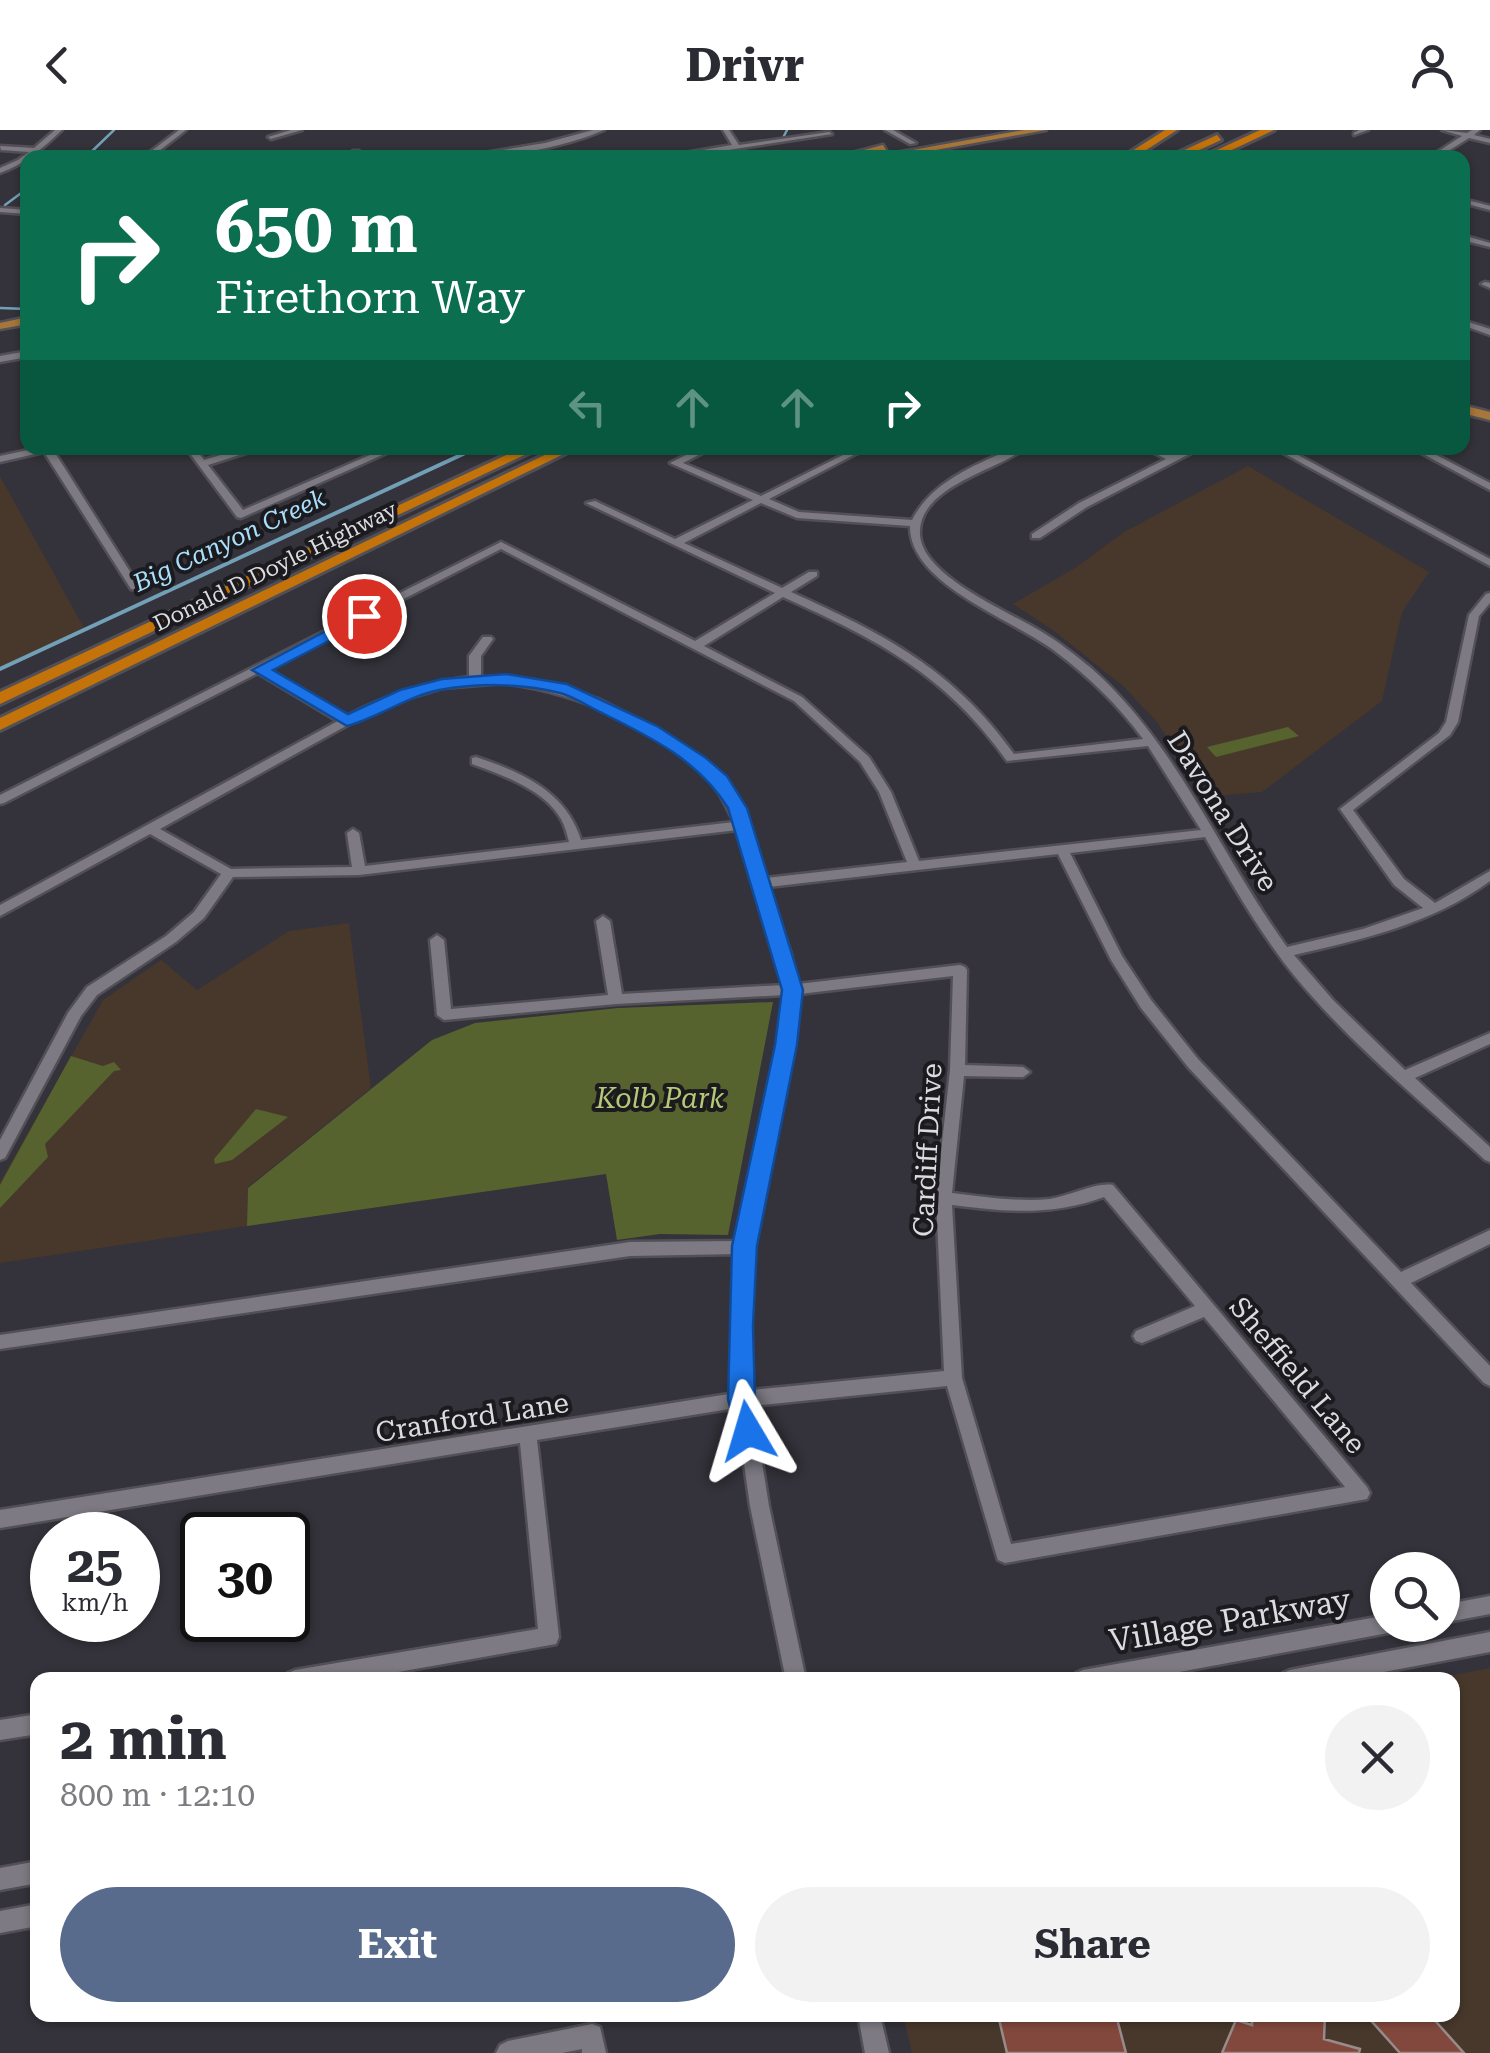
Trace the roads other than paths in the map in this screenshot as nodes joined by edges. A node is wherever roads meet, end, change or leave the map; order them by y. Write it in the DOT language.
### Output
graph roads {
  1 [pos="58,130"];
  2 [pos="182,130"];
  3 [pos="299,130"];
  4 [pos="600,130"];
  5 [pos="726,130"];
  6 [pos="888,130"];
  7 [pos="902,130"];
  8 [pos="1003,130"];
  9 [pos="1041,130"];
  10 [pos="1172,130"];
  11 [pos="1234,130"];
  12 [pos="1269,130"];
  13 [pos="1286,130"];
  14 [pos="1445,130"];
  15 [pos="1477,130"];
  16 [pos="829,134"];
  17 [pos="1468,136"];
  18 [pos="271,137"];
  19 [pos="1490,141"];
  20 [pos="922,145"];
  21 [pos="737,147"];
  22 [pos="0,148"];
  23 [pos="36,150"];
  24 [pos="156,150"];
  25 [pos="510,150"];
  26 [pos="715,150"];
  27 [pos="889,150"];
  28 [pos="903,150"];
  29 [pos="929,150"];
  30 [pos="934,150"];
  31 [pos="1139,150"];
  32 [pos="1190,150"];
  33 [pos="1223,150"];
  34 [pos="1253,150"];
  35 [pos="1444,150"];
  36 [pos="1474,203"];
  37 [pos="1490,208"];
  38 [pos="51,455"];
  39 [pos="196,455"];
  40 [pos="231,455"];
  41 [pos="378,455"];
  42 [pos="517,455"];
  43 [pos="556,455"];
  44 [pos="693,455"];
  45 [pos="849,455"];
  46 [pos="1007,455"];
  47 [pos="1165,455"];
  48 [pos="1179,455"];
  49 [pos="1292,455"];
  50 [pos="1430,455"];
  51 [pos="1172,458"];
  52 [pos="203,464"];
  53 [pos="1490,486"];
  54 [pos="758,500"];
  55 [pos="591,503"];
  56 [pos="914,523"];
  57 [pos="1036,536"];
  58 [pos="675,543"];
  59 [pos="1490,563"];
  60 [pos="813,574"];
  61 [pos="136,589"];
  62 [pos="782,592"];
  63 [pos="1490,596"];
  64 [pos="487,639"];
  65 [pos="697,645"];
  66 [pos="260,670"];
  67 [pos="475,680"];
  68 [pos="0,700"];
  69 [pos="347,721"];
  70 [pos="0,724"];
  71 [pos="1152,742"];
  72 [pos="476,761"];
  73 [pos="0,800"];
  74 [pos="744,825"];
  75 [pos="150,830"];
  76 [pos="1209,832"];
  77 [pos="353,833"];
  78 [pos="577,846"];
  79 [pos="1062,850"];
  80 [pos="915,867"];
  81 [pos="359,871"];
  82 [pos="229,873"];
  83 [pos="1490,874"];
  84 [pos="760,884"];
  85 [pos="1433,909"];
  86 [pos="0,911"];
  87 [pos="603,921"];
  88 [pos="436,940"];
  89 [pos="1284,953"];
  90 [pos="792,990"];
  91 [pos="616,999"];
  92 [pos="1490,1038"];
  93 [pos="956,1070"];
  94 [pos="1023,1072"];
  95 [pos="1406,1076"];
  96 [pos="0,1154"];
  97 [pos="1490,1156"];
  98 [pos="944,1198"];
  99 [pos="1490,1237"];
  100 [pos="744,1246"];
  101 [pos="1400,1280"];
  102 [pos="1206,1309"];
  103 [pos="1142,1336"];
  104 [pos="0,1342"];
  105 [pos="953,1378"];
  106 [pos="1490,1378"];
  107 [pos="742,1399"];
  108 [pos="528,1436"];
  109 [pos="0,1519"];
  110 [pos="1005,1554"];
  111 [pos="1490,1606"];
  112 [pos="1460,1611"];
  113 [pos="1370,1627"];
  114 [pos="1490,1642"];
  115 [pos="342,1672"];
  116 [pos="794,1672"];
  117 [pos="1127,1672"];
  118 [pos="1332,1672"];
  119 [pos="30,1725"];
  120 [pos="0,1730"];
  121 [pos="30,1873"];
  122 [pos="0,1878"];
  123 [pos="30,1916"];
  124 [pos="0,1922"];
  125 [pos="871,2022"];
  126 [pos="593,2044"];
  127 [pos="508,2053"];
  128 [pos="878,2053"];
  1 -- 23 [label="street"];
  2 -- 24 [label="street"];
  3 -- 18 [label="street"];
  4 -- 25 [label="street"];
  5 -- 21 [label="street"];
  6 -- 20 [label="street"];
  7 -- 20 [label="street"];
  8 -- 20 [label="main road"];
  9 -- 20 [label="main road"];
  10 -- 31 [label="highway"];
  11 -- 32 [label="highway"];
  12 -- 33 [label="highway"];
  13 -- 34 [label="highway"];
  14 -- 17 [label="street"];
  15 -- 17 [label="street"];
  16 -- 21 [label="street"];
  17 -- 19 [label="street"];
  17 -- 35 [label="street"];
  20 -- 27 [label="main road"];
  20 -- 28 [label="main road"];
  20 -- 29 [label="main road"];
  20 -- 30 [label="main road"];
  21 -- 26 [label="street"];
  22 -- 23 [label="street"];
  36 -- 37 [label="street"];
  38 -- 61 [label="street"];
  39 -- 52 [label="street"];
  40 -- 52 [label="street"];
  41 -- 52 [label="street"];
  42 -- 68 [label="highway, Donald D Doyle Highway"];
  43 -- 70 [label="highway, Donald D Doyle Highway"];
  44 -- 54 [label="street"];
  45 -- 54 [label="street"];
  46 -- 56 [label="street"];
  47 -- 51 [label="street"];
  48 -- 51 [label="street"];
  49 -- 59 [label="street"];
  50 -- 53 [label="street"];
  51 -- 57 [label="street"];
  54 -- 56 [label="street"];
  54 -- 58 [label="street"];
  55 -- 58 [label="street"];
  56 -- 71 [label="street, Davona Drive"];
  58 -- 62 [label="street"];
  60 -- 62 [label="street"];
  62 -- 65 [label="street"];
  62 -- 71 [label="street"];
  63 -- 85 [label="street"];
  64 -- 67 [label="street"];
  65 -- 66 [label="street"];
  65 -- 80 [label="street"];
  66 -- 69 [label="street"];
  66 -- 73 [label="street"];
  67 -- 69 [label="street"];
  67 -- 74 [label="street"];
  69 -- 75 [label="street"];
  71 -- 76 [label="street, Davona Drive"];
  72 -- 78 [label="street"];
  74 -- 78 [label="street"];
  74 -- 84 [label="street"];
  75 -- 82 [label="street"];
  75 -- 86 [label="street"];
  76 -- 79 [label="street"];
  76 -- 89 [label="street, Davona Drive"];
  77 -- 81 [label="street"];
  78 -- 81 [label="street"];
  79 -- 80 [label="street"];
  79 -- 101 [label="street"];
  80 -- 84 [label="street"];
  81 -- 82 [label="street"];
  82 -- 96 [label="street"];
  83 -- 85 [label="street"];
  84 -- 90 [label="street"];
  85 -- 89 [label="street"];
  87 -- 91 [label="street"];
  88 -- 91 [label="street"];
  89 -- 95 [label="street, Davona Drive"];
  90 -- 91 [label="street"];
  90 -- 93 [label="street, Cardiff Drive"];
  90 -- 100 [label="street"];
  92 -- 95 [label="street"];
  93 -- 94 [label="street"];
  93 -- 98 [label="street, Cardiff Drive"];
  95 -- 97 [label="street, Davona Drive"];
  98 -- 102 [label="street, Sheffield Lane"];
  98 -- 105 [label="street, Cardiff Drive"];
  99 -- 101 [label="street"];
  100 -- 104 [label="street"];
  100 -- 107 [label="street"];
  101 -- 106 [label="street"];
  102 -- 103 [label="street"];
  102 -- 110 [label="street, Sheffield Lane"];
  105 -- 107 [label="street, Cranford Lane"];
  105 -- 110 [label="street, Cardiff Drive"];
  107 -- 108 [label="street, Cranford Lane"];
  107 -- 116 [label="street"];
  108 -- 109 [label="street, Cranford Lane"];
  108 -- 115 [label="street"];
  111 -- 112 [label="street"];
  113 -- 117 [label="street, Village Parkway"];
  114 -- 118 [label="street"];
  119 -- 120 [label="street"];
  121 -- 122 [label="street"];
  123 -- 124 [label="street"];
  125 -- 128 [label="street"];
  126 -- 127 [label="street"];
}
